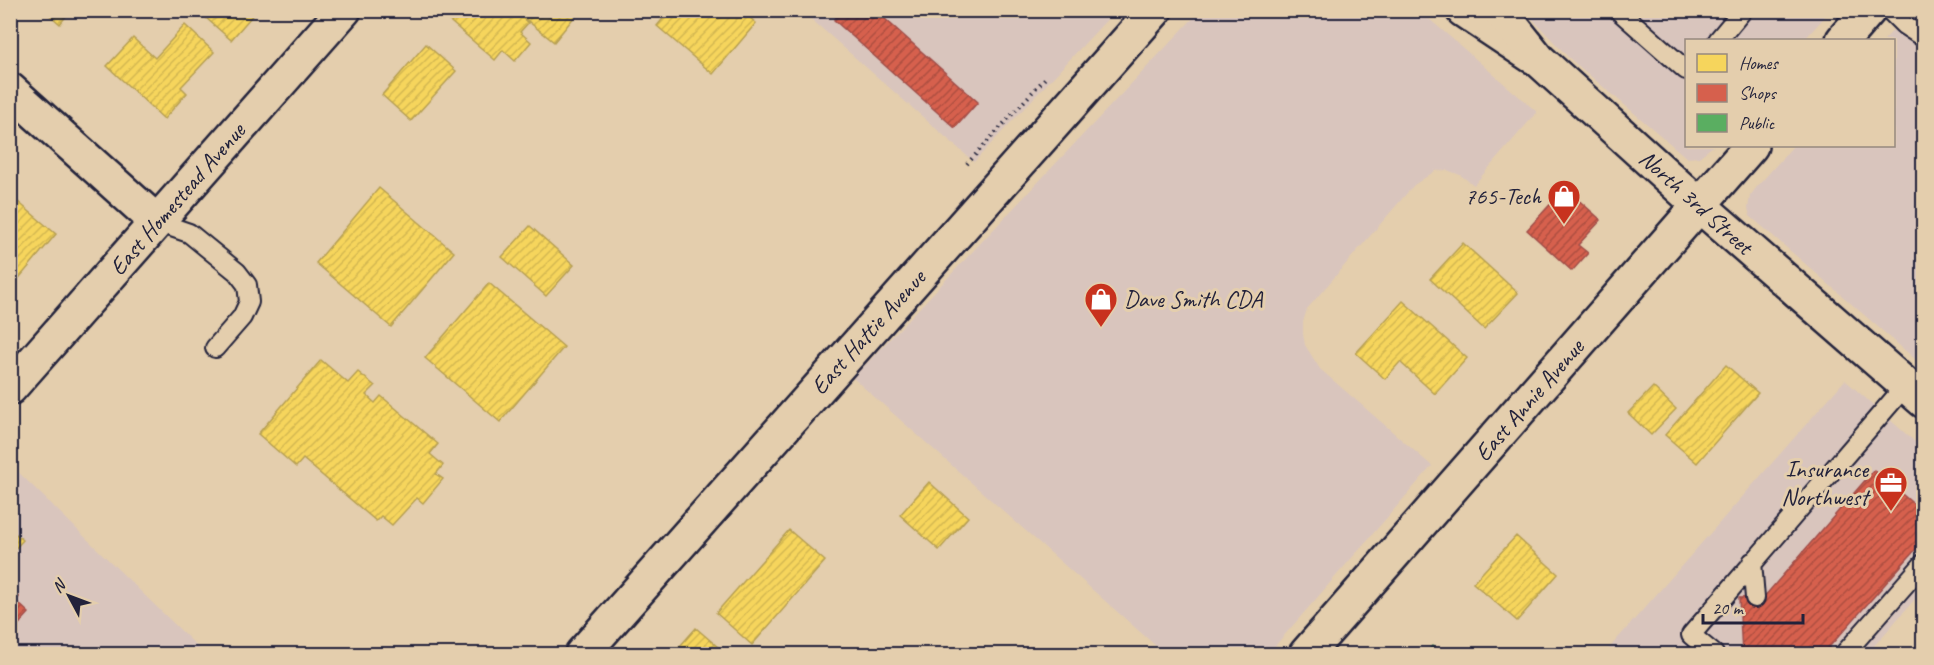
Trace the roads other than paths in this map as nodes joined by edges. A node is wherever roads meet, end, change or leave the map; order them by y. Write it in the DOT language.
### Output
graph roads {
  1 [pos="344,10"];
  2 [pos="1155,10"];
  3 [pos="1463,10"];
  4 [pos="1499,10"];
  5 [pos="1618,10"];
  6 [pos="1743,10"];
  7 [pos="1869,10"];
  8 [pos="1889,10"];
  9 [pos="1923,38"];
  10 [pos="1719,39"];
  11 [pos="1844,39"];
  12 [pos="1539,60"];
  13 [pos="1685,69"];
  14 [pos="10,90"];
  15 [pos="1750,147"];
  16 [pos="1699,205"];
  17 [pos="157,222"];
  18 [pos="215,348"];
  19 [pos="10,388"];
  20 [pos="1914,393"];
  21 [pos="1752,562"];
  22 [pos="1923,563"];
  23 [pos="1755,598"];
  24 [pos="582,654"];
  25 [pos="1306,654"];
  26 [pos="1714,654"];
  27 [pos="1844,654"];
  1 -- 17 [label="street, East Homestead Avenue"];
  2 -- 24 [label="street, East Hattie Avenue"];
  3 -- 12 [label="street, North 3rd Street"];
  4 -- 12 [label="street"];
  5 -- 13 [label="lane"];
  6 -- 10 [label="lane"];
  7 -- 11 [label="street"];
  8 -- 9 [label="lane"];
  12 -- 16 [label="street, North 3rd Street"];
  14 -- 17 [label="street"];
  15 -- 16 [label="street, East Annie Avenue"];
  16 -- 20 [label="street, North 3rd Street"];
  16 -- 25 [label="street, East Annie Avenue"];
  17 -- 18 [label="lane"];
  17 -- 19 [label="street, East Homestead Avenue"];
  20 -- 21 [label="lane"];
  21 -- 23 [label="lane"];
  21 -- 26 [label="lane"];
  22 -- 27 [label="lane"];
}
